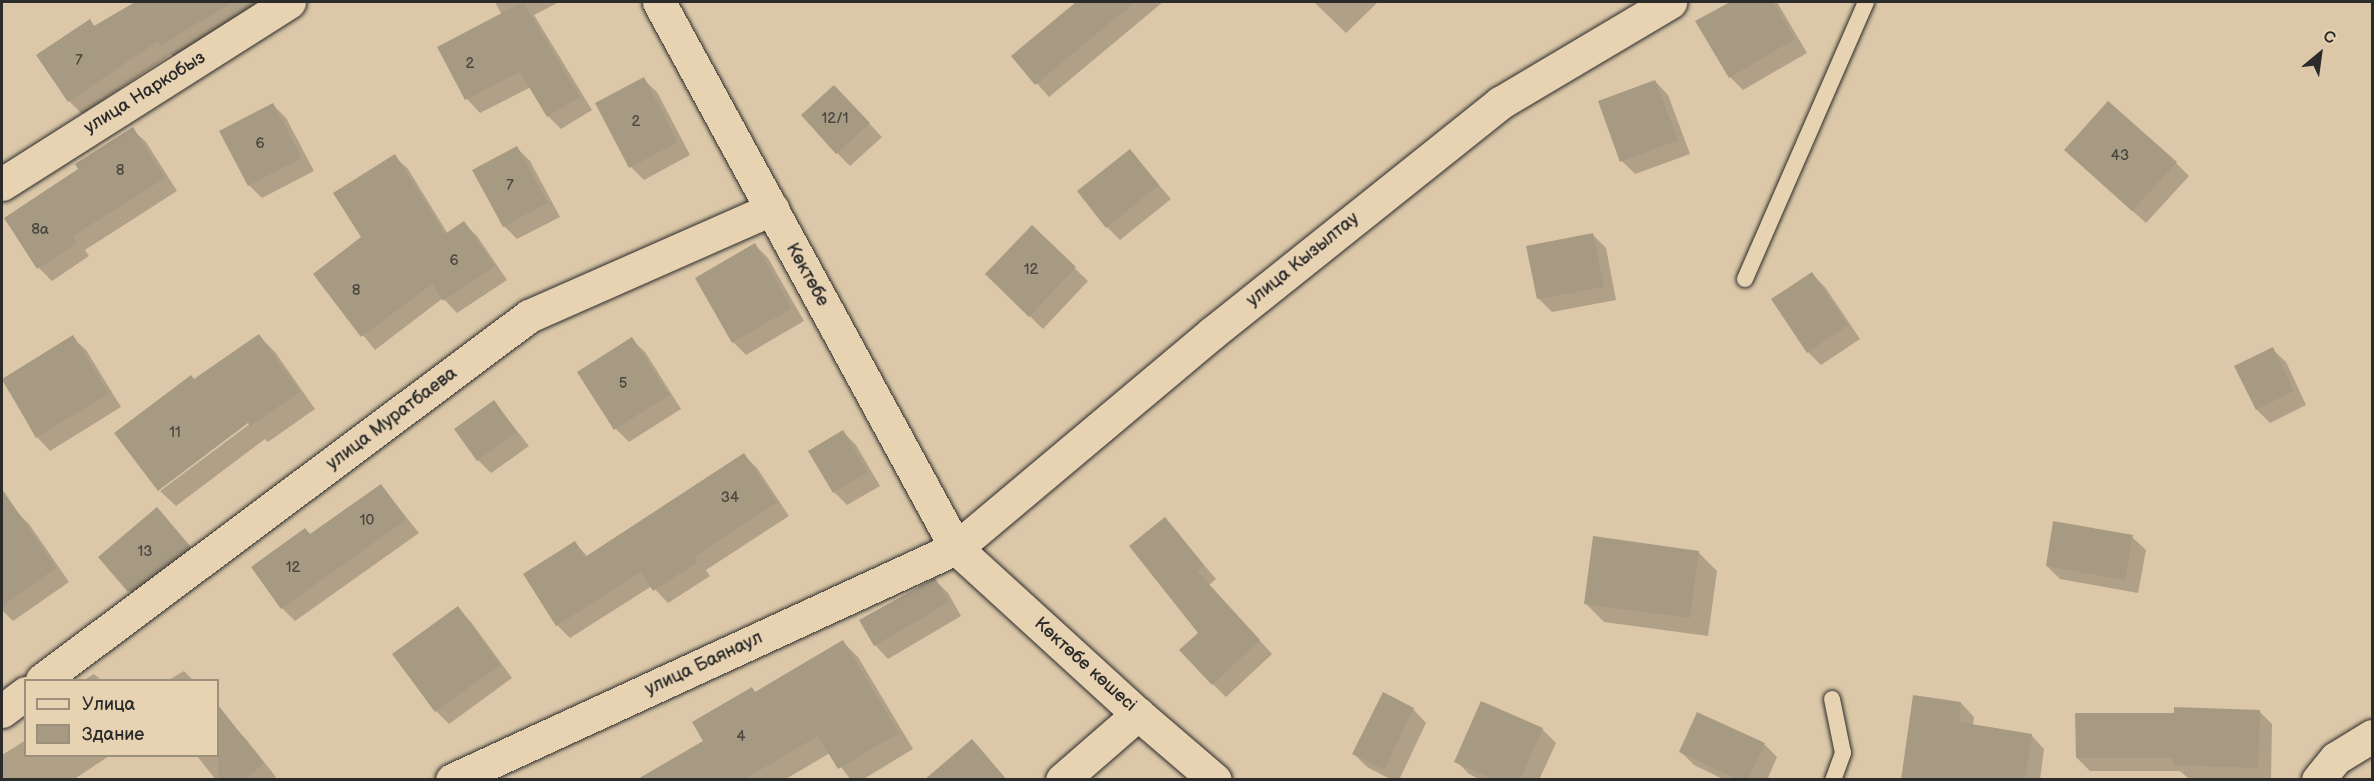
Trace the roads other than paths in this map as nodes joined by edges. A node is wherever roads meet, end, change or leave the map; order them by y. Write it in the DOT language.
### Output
graph roads {
  1 [pos="289,2"];
  2 [pos="659,2"];
  3 [pos="1670,2"];
  4 [pos="1866,2"];
  5 [pos="2,184"];
  6 [pos="772,209"];
  7 [pos="1745,279"];
  8 [pos="956,548"];
  9 [pos="45,679"];
  10 [pos="24,694"];
  11 [pos="1832,699"];
  12 [pos="2,711"];
  13 [pos="1138,714"];
  14 [pos="2373,736"];
  15 [pos="452,780"];
  16 [pos="1062,780"];
  17 [pos="1215,780"];
  18 [pos="1833,780"];
  19 [pos="2318,780"];
  1 -- 5 [label="street, улица Наркобыз"];
  2 -- 6 [label="street, Көктөбе"];
  3 -- 8 [label="street, улица Кызылтау"];
  4 -- 7 [label="lane"];
  6 -- 8 [label="street, Көктөбе"];
  6 -- 9 [label="street, улица Муратбаева"];
  8 -- 13 [label="street, Көктөбе көшесі"];
  8 -- 15 [label="street, улица Баянаул"];
  10 -- 12 [label="street"];
  11 -- 18 [label="lane"];
  13 -- 16 [label="street"];
  13 -- 17 [label="street, Көктөбе көшесі"];
  14 -- 19 [label="street"];
}
